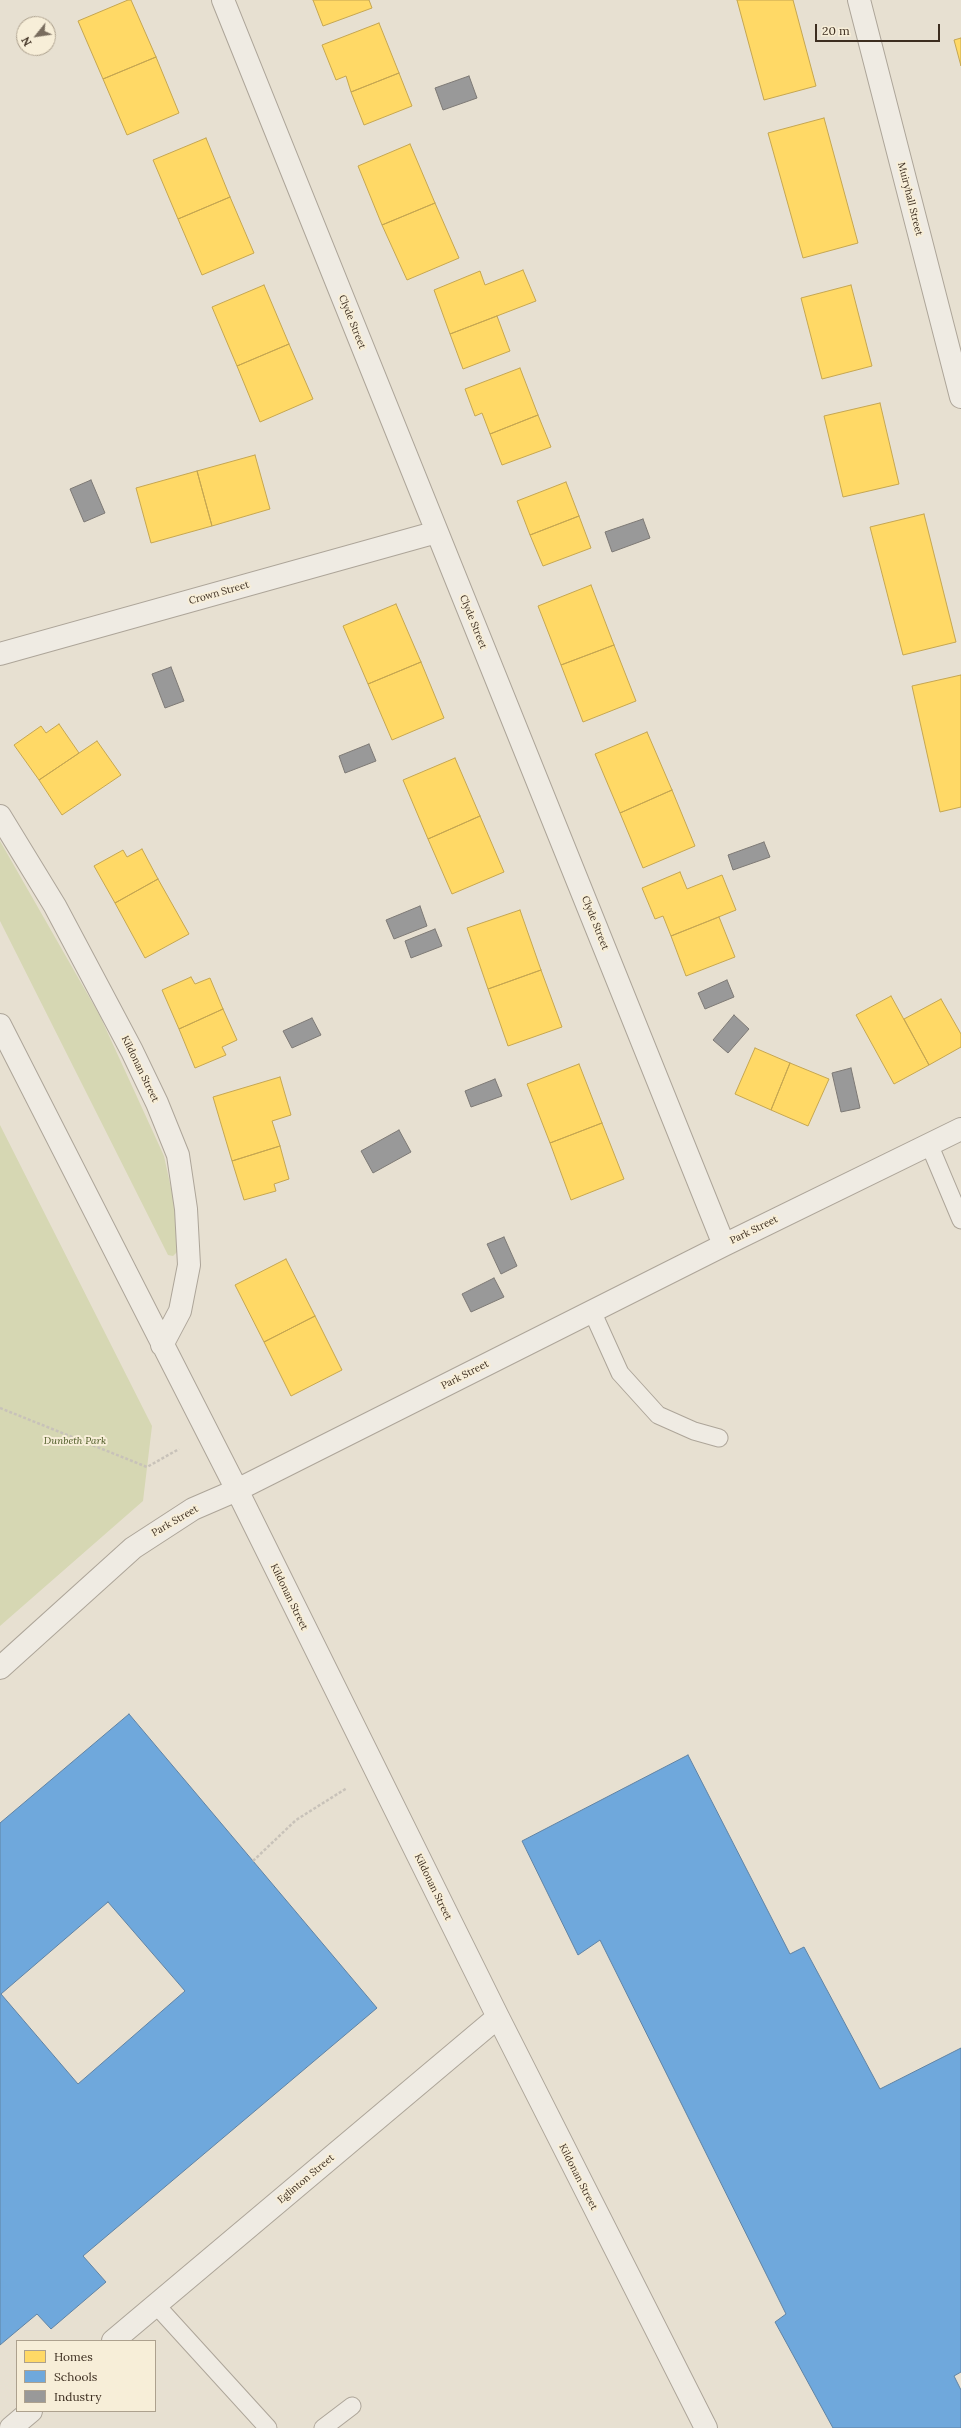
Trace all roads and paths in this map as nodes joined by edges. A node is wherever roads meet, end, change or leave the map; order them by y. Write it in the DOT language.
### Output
graph roads {
  1 [pos="223,0"];
  2 [pos="859,0"];
  3 [pos="961,397"];
  4 [pos="437,532"];
  5 [pos="0,654"];
  6 [pos="0,816"];
  7 [pos="0,1025"];
  8 [pos="961,1129"];
  9 [pos="929,1144"];
  10 [pos="961,1220"];
  11 [pos="724,1245"];
  12 [pos="592,1311"];
  13 [pos="162,1345"];
  14 [pos="0,1408"];
  15 [pos="208,1433"];
  16 [pos="719,1438"];
  17 [pos="237,1490"];
  18 [pos="0,1668"];
  19 [pos="375,1770"];
  20 [pos="253,1861"];
  21 [pos="498,2017"];
  22 [pos="156,2305"];
  23 [pos="114,2340"];
  24 [pos="352,2406"];
  25 [pos="30,2412"];
  26 [pos="11,2428"];
  27 [pos="268,2428"];
  28 [pos="323,2428"];
  29 [pos="706,2428"];
  1 -- 4 [label="street, Clyde Street"];
  2 -- 3 [label="street, Muiryhall Street"];
  4 -- 5 [label="street, Crown Street"];
  4 -- 11 [label="street, Clyde Street"];
  6 -- 13 [label="street, Kildonan Street"];
  7 -- 13 [label="street, Kildonan Street"];
  8 -- 9 [label="street, Park Street"];
  9 -- 10 [label="lane"];
  9 -- 11 [label="street, Park Street"];
  11 -- 12 [label="street, Park Street"];
  12 -- 16 [label="lane"];
  12 -- 17 [label="street, Park Street"];
  13 -- 15 [label="street, Kildonan Street"];
  14 -- 15 [label="path"];
  15 -- 17 [label="street, Kildonan Street"];
  17 -- 18 [label="street, Park Street"];
  17 -- 19 [label="street, Kildonan Street"];
  19 -- 20 [label="path"];
  19 -- 21 [label="street, Kildonan Street"];
  21 -- 22 [label="street, Eglinton Street"];
  21 -- 29 [label="street, Kildonan Street"];
  22 -- 23 [label="street, Eglinton Street"];
  22 -- 27 [label="lane"];
  24 -- 28 [label="lane"];
  25 -- 26 [label="street"];
}
